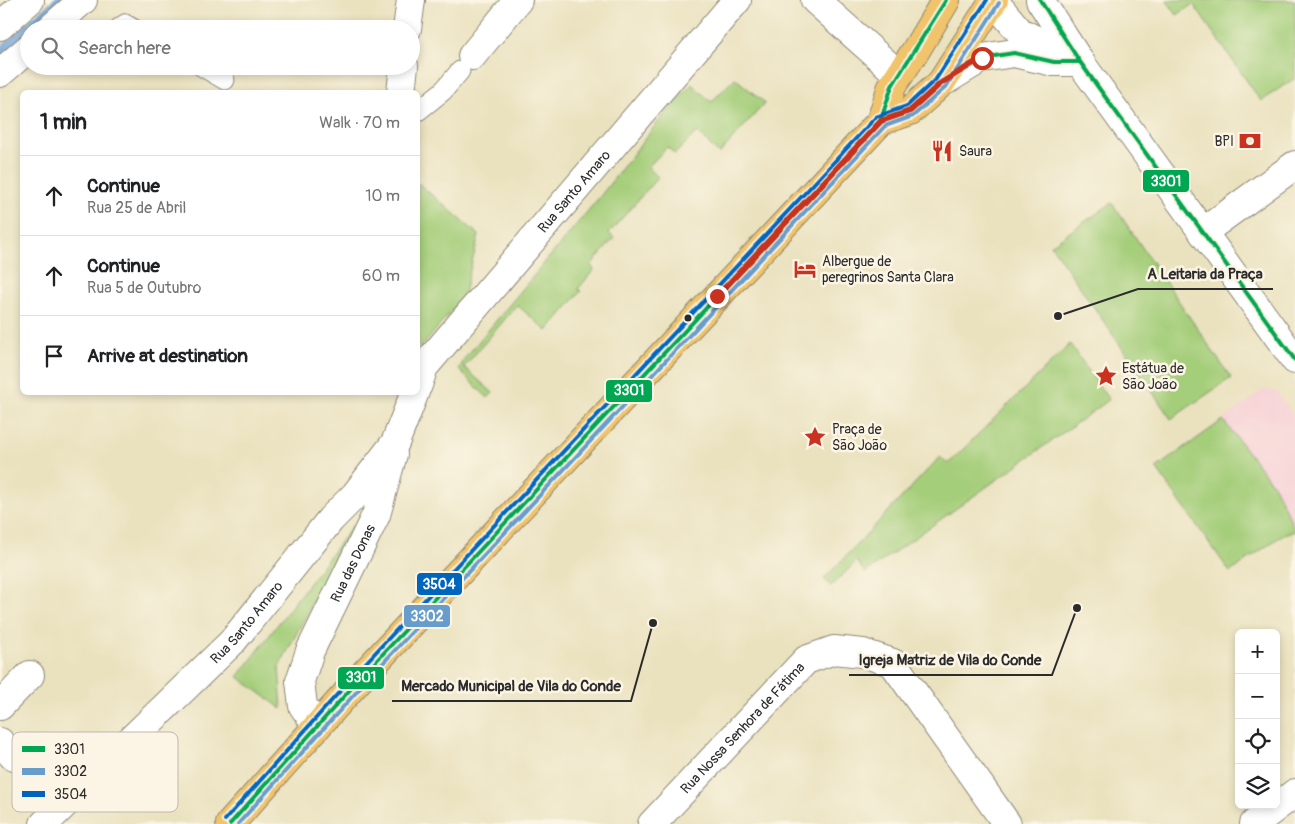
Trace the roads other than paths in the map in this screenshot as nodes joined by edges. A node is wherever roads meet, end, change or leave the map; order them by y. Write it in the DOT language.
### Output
graph roads {
  1 [pos="30,0"];
  2 [pos="83,0"];
  3 [pos="412,0"];
  4 [pos="518,0"];
  5 [pos="737,0"];
  6 [pos="815,0"];
  7 [pos="946,0"];
  8 [pos="994,0"];
  9 [pos="1040,0"];
  10 [pos="65,20"];
  11 [pos="409,20"];
  12 [pos="0,26"];
  13 [pos="20,56"];
  14 [pos="1080,62"];
  15 [pos="466,64"];
  16 [pos="0,73"];
  17 [pos="216,75"];
  18 [pos="407,75"];
  19 [pos="899,75"];
  20 [pos="225,80"];
  21 [pos="941,83"];
  22 [pos="413,90"];
  23 [pos="420,105"];
  24 [pos="881,121"];
  25 [pos="1295,165"];
  26 [pos="1203,232"];
  27 [pos="1295,360"];
  28 [pos="420,379"];
  29 [pos="396,395"];
  30 [pos="414,395"];
  31 [pos="396,443"];
  32 [pos="30,675"];
  33 [pos="0,706"];
  34 [pos="317,726"];
  35 [pos="139,732"];
  36 [pos="1295,793"];
  37 [pos="56,812"];
  38 [pos="44,824"];
  39 [pos="230,824"];
  40 [pos="652,824"];
  41 [pos="1007,824"];
  42 [pos="1254,824"];
  1 -- 12 [label="street"];
  2 -- 10 [label="street"];
  3 -- 11 [label="street"];
  4 -- 15 [label="street"];
  5 -- 28 [label="street, Rua Santo Amaro"];
  6 -- 19 [label="street"];
  7 -- 19 [label="main road"];
  8 -- 14 [label="street"];
  8 -- 21 [label="main road"];
  9 -- 14 [label="street"];
  13 -- 16 [label="street"];
  14 -- 21 [label="street"];
  14 -- 26 [label="street"];
  15 -- 23 [label="lane"];
  17 -- 20 [label="lane"];
  18 -- 22 [label="street"];
  19 -- 24 [label="main road"];
  21 -- 24 [label="main road"];
  24 -- 34 [label="main road"];
  25 -- 26 [label="street"];
  26 -- 27 [label="street"];
  29 -- 31 [label="street, Rua das Donas"];
  30 -- 31 [label="street, Rua Santo Amaro"];
  31 -- 34 [label="street, Rua das Donas"];
  31 -- 35 [label="street, Rua Santo Amaro"];
  32 -- 33 [label="street"];
  34 -- 39 [label="main road"];
  36 -- 42 [label="street"];
  37 -- 38 [label="street, Rua Santo Amaro"];
  40 -- 41 [label="street, Rua Nossa Senhora de Fátima"];
}
